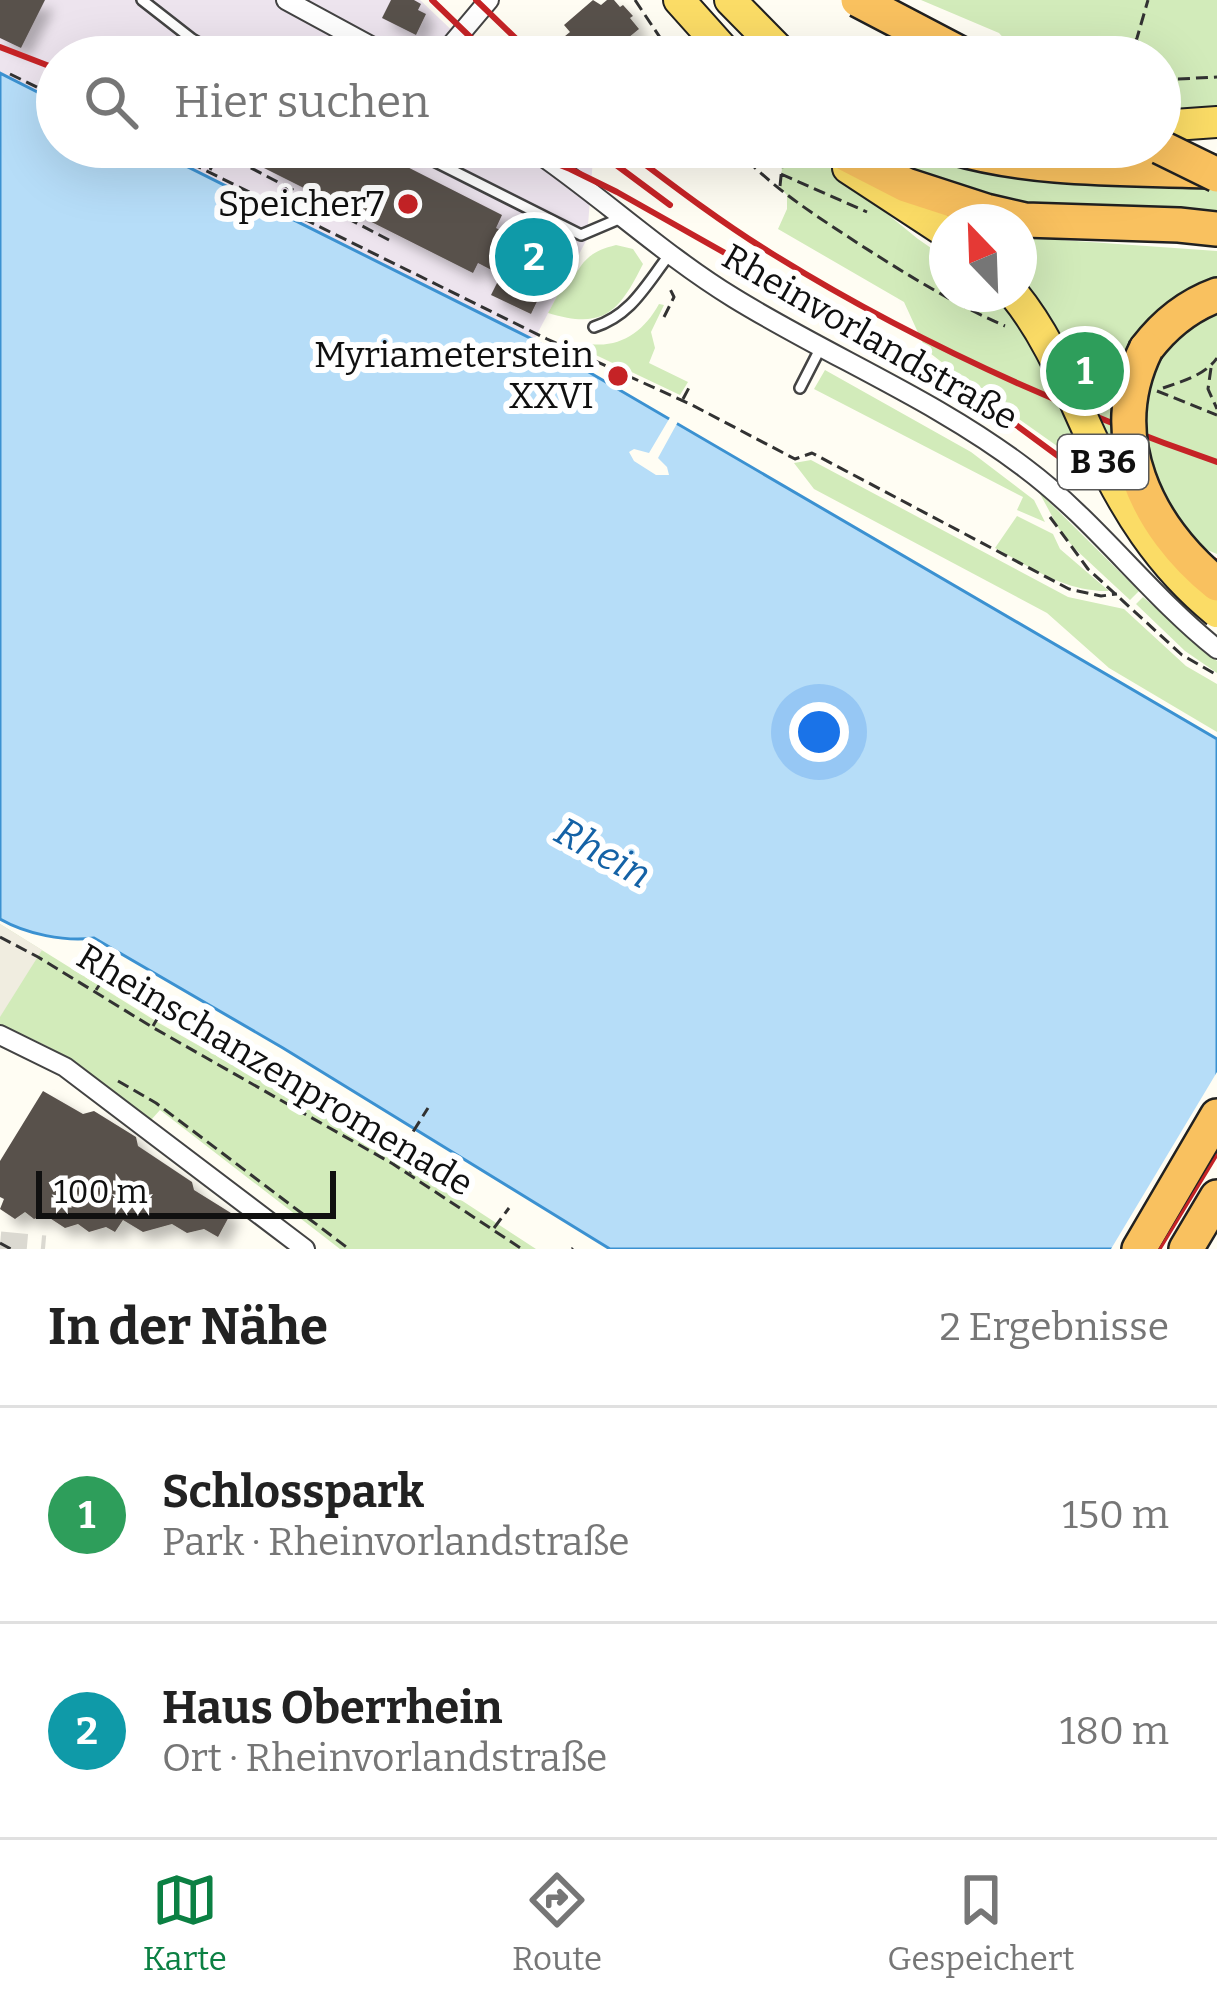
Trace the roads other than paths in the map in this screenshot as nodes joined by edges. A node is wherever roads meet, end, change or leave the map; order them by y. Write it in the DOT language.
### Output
graph roads {
  1 [pos="142,0"];
  2 [pos="286,0"];
  3 [pos="489,0"];
  4 [pos="679,0"];
  5 [pos="730,0"];
  6 [pos="858,0"];
  7 [pos="188,36"];
  8 [pos="352,36"];
  9 [pos="459,36"];
  10 [pos="711,36"];
  11 [pos="765,36"];
  12 [pos="927,36"];
  13 [pos="1217,122"];
  14 [pos="1181,125"];
  15 [pos="1181,157"];
  16 [pos="448,168"];
  17 [pos="557,168"];
  18 [pos="848,168"];
  19 [pos="874,168"];
  20 [pos="1119,168"];
  21 [pos="1217,173"];
  22 [pos="622,218"];
  23 [pos="929,221"];
  24 [pos="1217,229"];
  25 [pos="670,254"];
  26 [pos="1217,296"];
  27 [pos="1026,312"];
  28 [pos="594,327"];
  29 [pos="821,347"];
  30 [pos="800,388"];
  31 [pos="1108,544"];
  32 [pos="1166,552"];
  33 [pos="1217,584"];
  34 [pos="1217,612"];
  35 [pos="1217,649"];
  36 [pos="0,1035"];
  37 [pos="1217,1116"];
  38 [pos="1217,1197"];
  39 [pos="305,1249"];
  40 [pos="1139,1249"];
  41 [pos="1186,1249"];
  1 -- 7 [label="lane"];
  2 -- 8 [label="street"];
  3 -- 9 [label="street"];
  4 -- 10 [label="main road"];
  5 -- 11 [label="main road"];
  6 -- 12 [label="highway, bridge"];
  13 -- 14 [label="main road"];
  15 -- 21 [label="highway, bridge"];
  16 -- 22 [label="lane"];
  17 -- 22 [label="street, Rheinvorlandstraße"];
  18 -- 23 [label="main road"];
  19 -- 24 [label="highway"];
  20 -- 21 [label="highway"];
  22 -- 25 [label="street, Rheinvorlandstraße"];
  25 -- 28 [label="lane"];
  25 -- 29 [label="street, Rheinvorlandstraße"];
  26 -- 33 [label="highway, B 36, bridge"];
  27 -- 34 [label="main road, B 36, bridge"];
  29 -- 30 [label="lane"];
  29 -- 31 [label="street, Rheinvorlandstraße"];
  31 -- 32 [label="lane"];
  31 -- 35 [label="street, Rheinvorlandstraße"];
  36 -- 39 [label="street"];
  37 -- 40 [label="highway"];
  38 -- 41 [label="highway"];
}
